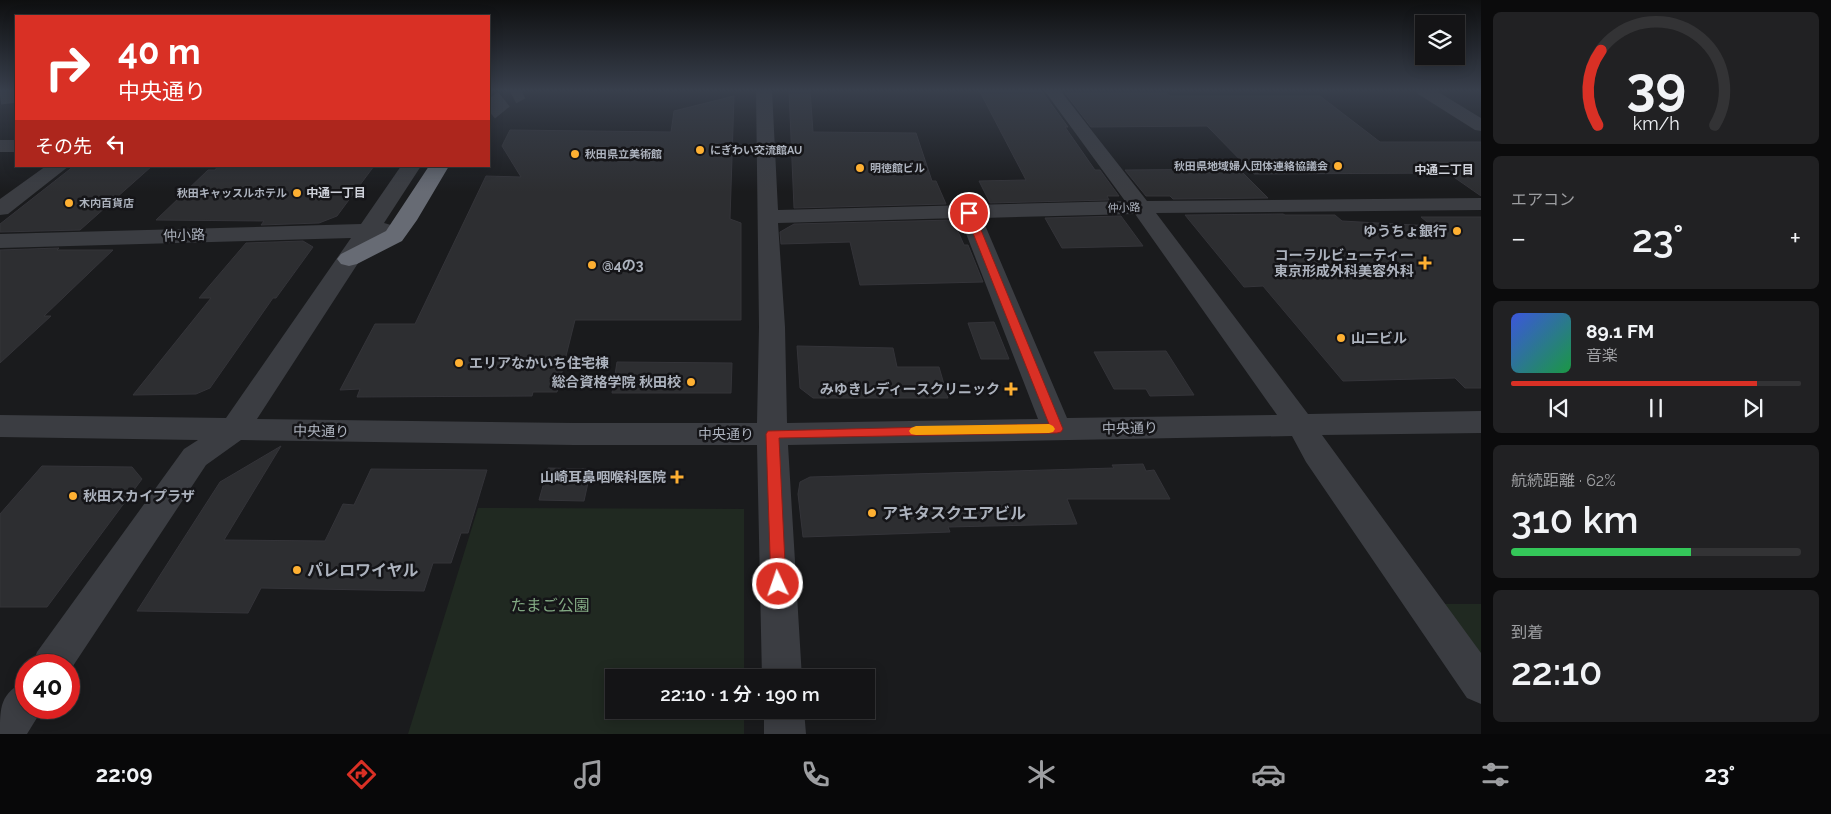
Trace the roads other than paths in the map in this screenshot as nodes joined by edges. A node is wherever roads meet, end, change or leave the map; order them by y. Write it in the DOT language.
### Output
graph roads {
  1 [pos="765,124"];
  2 [pos="1078,124"];
  3 [pos="0,146"];
  4 [pos="15,146"];
  5 [pos="58,167"];
  6 [pos="411,167"];
  7 [pos="438,167"];
  8 [pos="1481,204"];
  9 [pos="1141,207"];
  10 [pos="0,209"];
  11 [pos="969,213"];
  12 [pos="767,217"];
  13 [pos="368,230"];
  14 [pos="399,230"];
  15 [pos="0,240"];
  16 [pos="349,259"];
  17 [pos="1481,422"];
  18 [pos="0,426"];
  19 [pos="1301,426"];
  20 [pos="1057,429"];
  21 [pos="234,430"];
  22 [pos="772,434"];
  23 [pos="59,654"];
  24 [pos="782,669"];
  25 [pos="1481,685"];
  26 [pos="15,717"];
  27 [pos="784,719"];
  28 [pos="3,734"];
  29 [pos="785,734"];
  1 -- 12 [label="street"];
  2 -- 9 [label="street"];
  3 -- 4 [label="street"];
  5 -- 10 [label="street"];
  6 -- 13 [label="street"];
  7 -- 14 [label="highway"];
  8 -- 9 [label="street, 仲小路"];
  9 -- 11 [label="street, 仲小路"];
  9 -- 19 [label="street"];
  11 -- 12 [label="street, 仲小路"];
  11 -- 20 [label="street"];
  12 -- 22 [label="street"];
  13 -- 14 [label="street, 仲小路"];
  13 -- 15 [label="street, 仲小路"];
  13 -- 16 [label="street"];
  14 -- 16 [label="highway"];
  16 -- 21 [label="street"];
  17 -- 19 [label="street, 中央通り"];
  18 -- 21 [label="street, 中央通り"];
  19 -- 20 [label="street, 中央通り"];
  19 -- 25 [label="street"];
  20 -- 22 [label="street, 中央通り"];
  21 -- 22 [label="street, 中央通り"];
  21 -- 23 [label="street"];
  22 -- 24 [label="street"];
  26 -- 28 [label="street"];
  27 -- 29 [label="street"];
}
